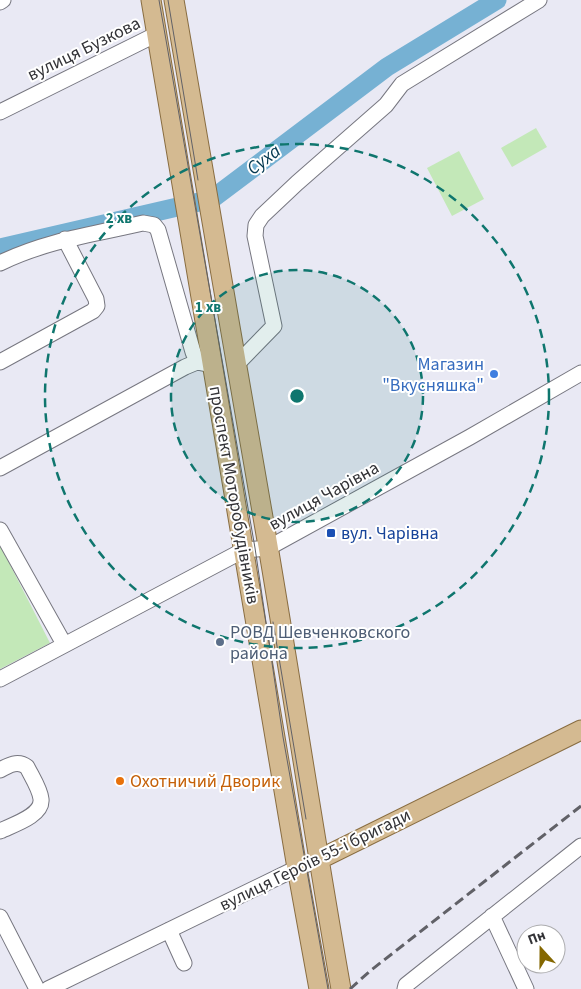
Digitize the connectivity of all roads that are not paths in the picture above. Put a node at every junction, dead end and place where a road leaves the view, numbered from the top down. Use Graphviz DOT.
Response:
graph roads {
  1 [pos="151,0"];
  2 [pos="174,0"];
  3 [pos="539,0"];
  4 [pos="157,34"];
  5 [pos="0,112"];
  6 [pos="65,239"];
  7 [pos="0,263"];
  8 [pos="0,362"];
  9 [pos="205,364"];
  10 [pos="236,364"];
  11 [pos="581,373"];
  12 [pos="0,468"];
  13 [pos="0,530"];
  14 [pos="268,548"];
  15 [pos="244,550"];
  16 [pos="64,644"];
  17 [pos="0,679"];
  18 [pos="581,730"];
  19 [pos="0,770"];
  20 [pos="0,831"];
  21 [pos="581,846"];
  22 [pos="318,860"];
  23 [pos="297,868"];
  24 [pos="492,916"];
  25 [pos="0,917"];
  26 [pos="169,930"];
  27 [pos="184,963"];
  28 [pos="37,989"];
  29 [pos="48,989"];
  30 [pos="319,989"];
  31 [pos="341,989"];
  32 [pos="405,989"];
  33 [pos="526,989"];
  1 -- 4 [label="main road, проспект Моторобудівників"];
  2 -- 10 [label="main road, проспект Моторобудівників"];
  3 -- 10 [label="street"];
  4 -- 5 [label="street, вулиця Бузкова"];
  4 -- 9 [label="main road, проспект Моторобудівників"];
  6 -- 7 [label="street"];
  6 -- 8 [label="street"];
  6 -- 9 [label="street"];
  9 -- 12 [label="street"];
  9 -- 15 [label="main road, проспект Моторобудівників"];
  10 -- 14 [label="main road, проспект Моторобудівників"];
  11 -- 14 [label="street, вулиця Чарівна"];
  13 -- 16 [label="street"];
  14 -- 15 [label="street, вулиця Чарівна"];
  14 -- 22 [label="main road, проспект Моторобудівників"];
  15 -- 16 [label="street, вулиця Чарівна"];
  15 -- 23 [label="main road, проспект Моторобудівників"];
  16 -- 17 [label="street, вулиця Чарівна"];
  18 -- 22 [label="main road, вулиця Героїв 55-ї бригади"];
  19 -- 20 [label="street"];
  21 -- 24 [label="street"];
  22 -- 23 [label="street, вулиця Героїв 55-ї бригади"];
  22 -- 31 [label="main road, проспект Моторобудівників"];
  23 -- 26 [label="street, вулиця Героїв 55-ї бригади"];
  23 -- 30 [label="main road, проспект Моторобудівників"];
  24 -- 32 [label="street"];
  24 -- 33 [label="street"];
  25 -- 28 [label="street"];
  26 -- 27 [label="street"];
  26 -- 29 [label="street, вулиця Героїв 55-ї бригади"];
}
